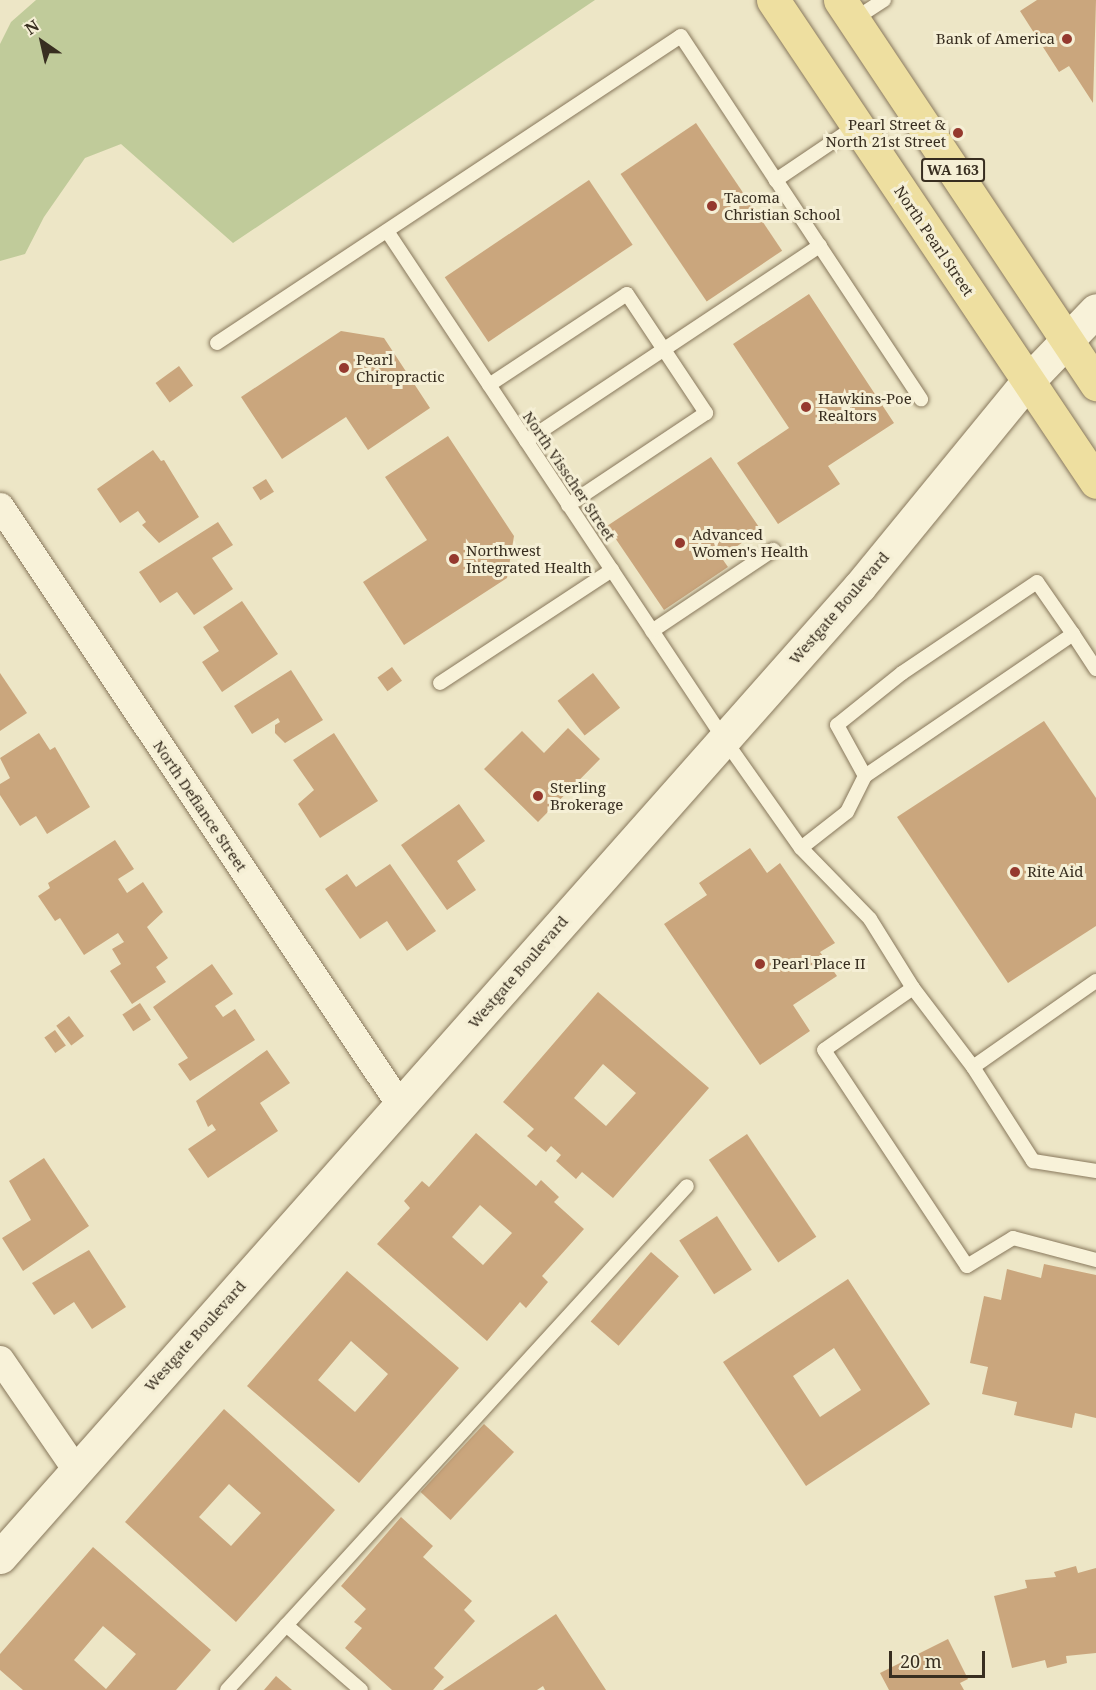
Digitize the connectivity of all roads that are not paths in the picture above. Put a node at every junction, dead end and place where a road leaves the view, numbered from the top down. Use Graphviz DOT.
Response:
graph roads {
  1 [pos="772,0"];
  2 [pos="884,0"];
  3 [pos="847,10"];
  4 [pos="856,126"];
  5 [pos="776,180"];
  6 [pos="387,231"];
  7 [pos="820,246"];
  8 [pos="1096,310"];
  9 [pos="1066,340"];
  10 [pos="217,343"];
  11 [pos="664,350"];
  12 [pos="1028,381"];
  13 [pos="1096,384"];
  14 [pos="489,385"];
  15 [pos="921,399"];
  16 [pos="526,441"];
  17 [pos="1096,482"];
  18 [pos="568,505"];
  19 [pos="0,506"];
  20 [pos="773,550"];
  21 [pos="612,570"];
  22 [pos="652,631"];
  23 [pos="1073,634"];
  24 [pos="1096,669"];
  25 [pos="440,683"];
  26 [pos="724,739"];
  27 [pos="865,776"];
  28 [pos="801,848"];
  29 [pos="1096,981"];
  30 [pos="913,988"];
  31 [pos="973,1067"];
  32 [pos="400,1105"];
  33 [pos="1096,1170"];
  34 [pos="687,1186"];
  35 [pos="1096,1260"];
  36 [pos="0,1359"];
  37 [pos="76,1470"];
  38 [pos="0,1557"];
  39 [pos="286,1625"];
  40 [pos="227,1690"];
  41 [pos="361,1690"];
  1 -- 4 [label="main road, North Pearl Street / WA 163"];
  2 -- 3 [label="lane"];
  3 -- 9 [label="main road, WA 163"];
  4 -- 5 [label="lane"];
  4 -- 12 [label="main road, North Pearl Street / WA 163"];
  5 -- 6 [label="lane"];
  5 -- 7 [label="lane"];
  6 -- 10 [label="lane"];
  6 -- 14 [label="lane, North Visscher Street"];
  7 -- 11 [label="lane"];
  7 -- 15 [label="lane"];
  8 -- 9 [label="street, Westgate Boulevard"];
  9 -- 12 [label="street, Westgate Boulevard"];
  9 -- 13 [label="main road, WA 163"];
  11 -- 14 [label="lane"];
  11 -- 16 [label="lane"];
  11 -- 18 [label="lane"];
  12 -- 17 [label="main road, North Pearl Street / WA 163"];
  12 -- 26 [label="street, Westgate Boulevard"];
  14 -- 16 [label="lane, North Visscher Street"];
  16 -- 18 [label="lane, North Visscher Street"];
  18 -- 21 [label="lane, North Visscher Street"];
  19 -- 32 [label="street, North Defiance Street"];
  20 -- 22 [label="lane"];
  21 -- 22 [label="lane, North Visscher Street"];
  21 -- 25 [label="lane"];
  22 -- 26 [label="lane, North Visscher Street"];
  23 -- 24 [label="lane"];
  23 -- 27 [label="lane"];
  23 -- 27 [label="lane"];
  26 -- 28 [label="lane, North Visscher Street"];
  26 -- 32 [label="street, Westgate Boulevard"];
  27 -- 28 [label="lane"];
  28 -- 30 [label="lane, North Visscher Street"];
  29 -- 31 [label="lane"];
  30 -- 31 [label="lane, North Visscher Street"];
  30 -- 35 [label="lane"];
  31 -- 33 [label="lane, North Visscher Street"];
  32 -- 37 [label="street, Westgate Boulevard"];
  34 -- 39 [label="lane"];
  36 -- 37 [label="street"];
  37 -- 38 [label="street, Westgate Boulevard"];
  39 -- 40 [label="lane"];
  39 -- 41 [label="lane"];
}
